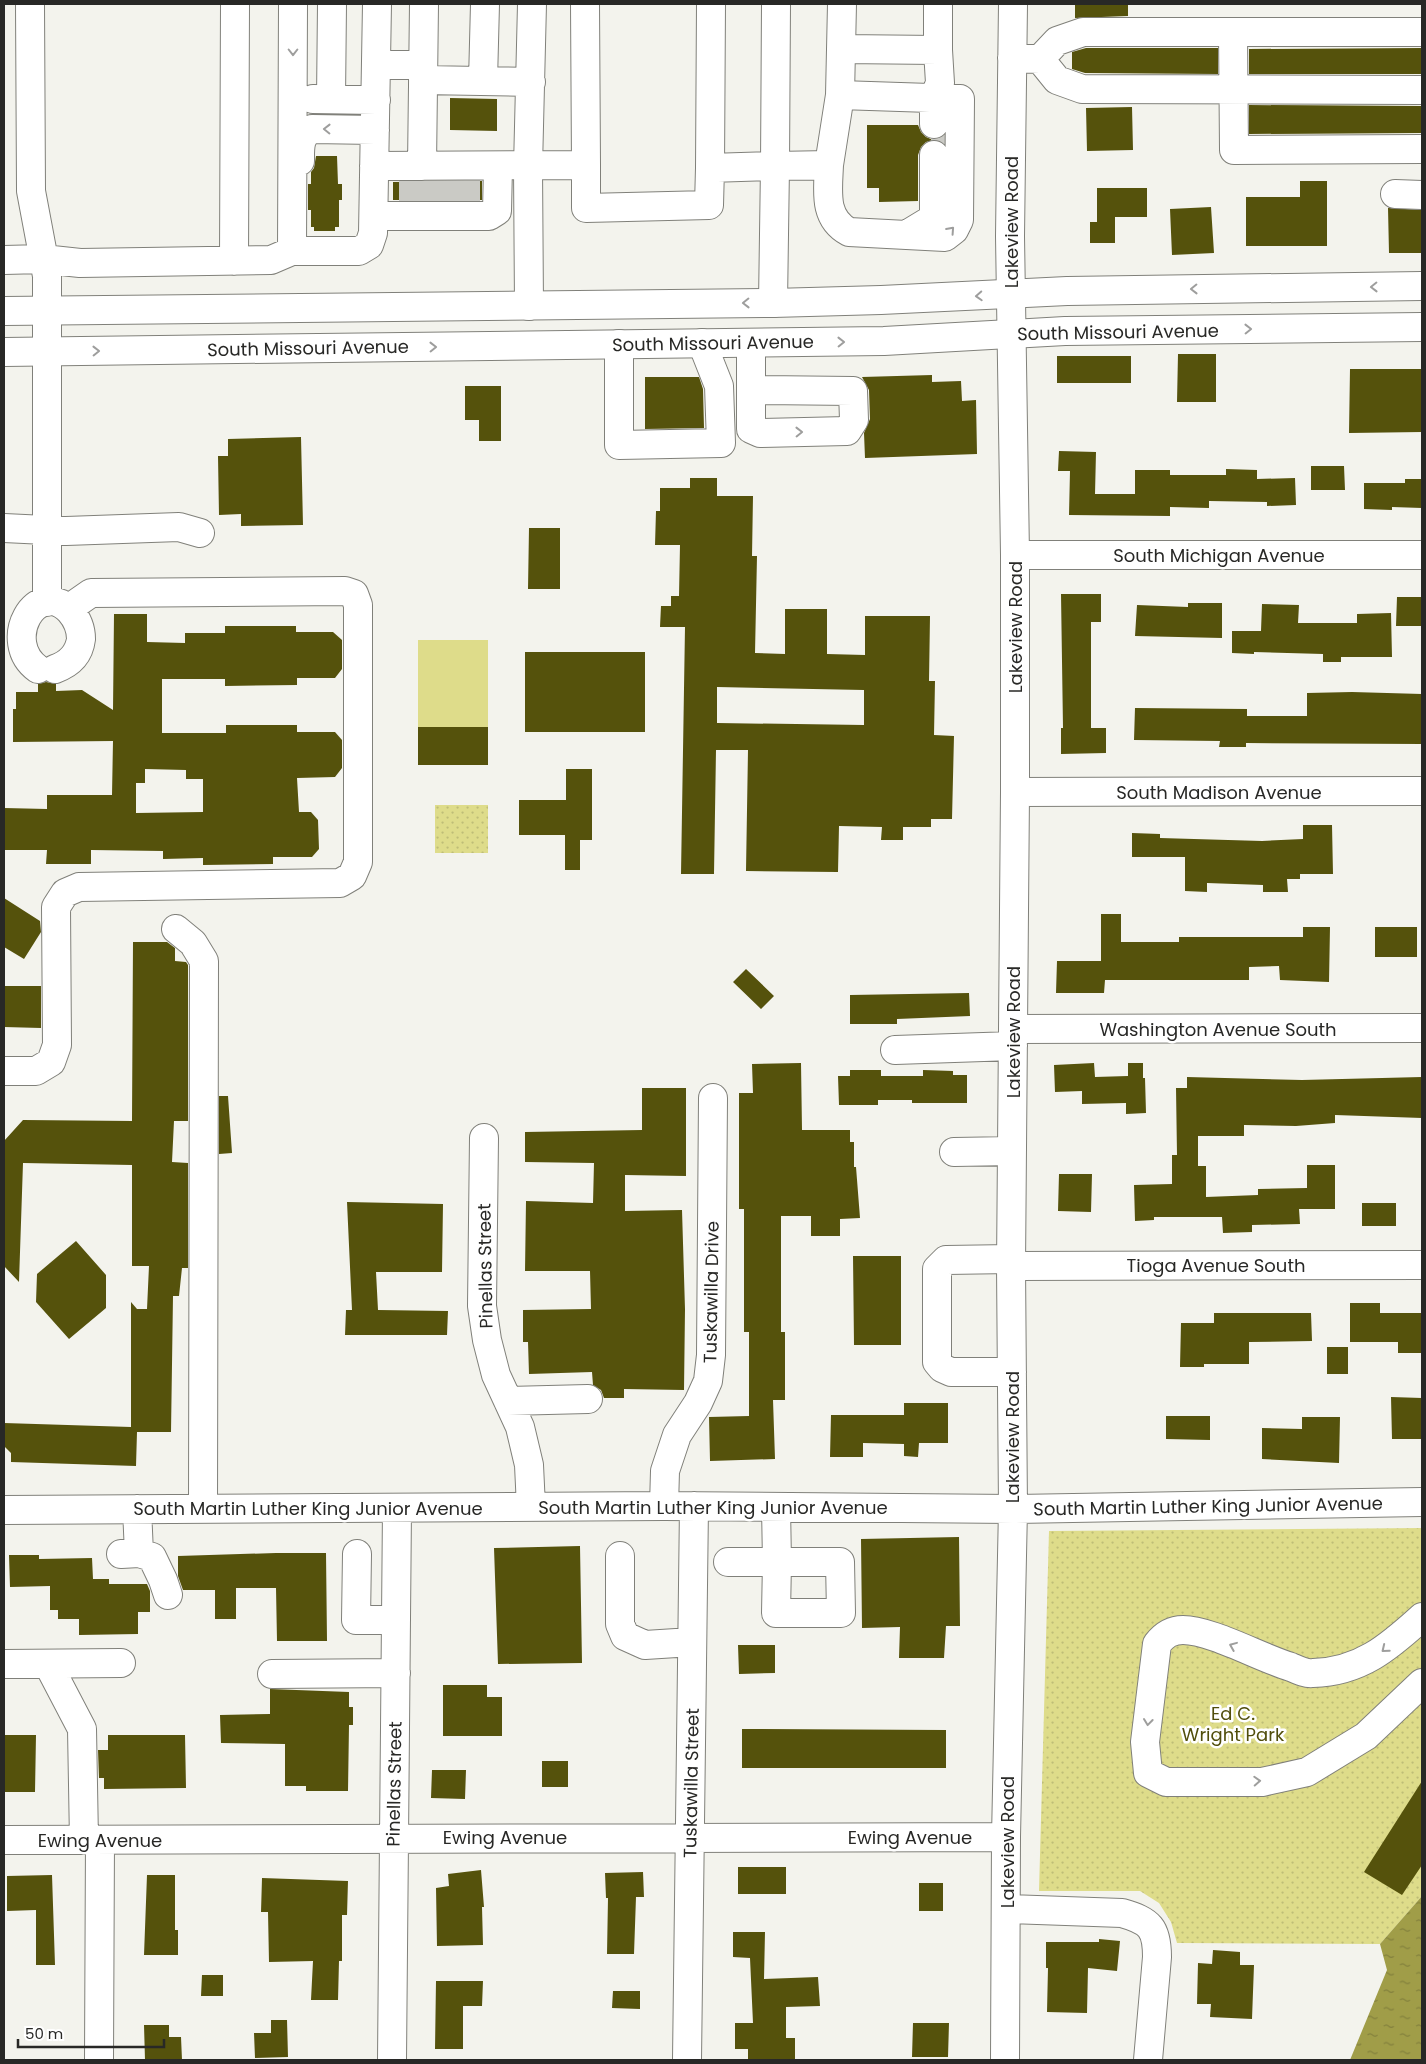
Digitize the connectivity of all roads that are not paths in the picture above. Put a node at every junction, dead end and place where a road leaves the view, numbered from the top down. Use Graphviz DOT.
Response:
graph roads {
  1 [pos="30,4"];
  2 [pos="235,4"];
  3 [pos="293,4"];
  4 [pos="332,4"];
  5 [pos="378,4"];
  6 [pos="424,4"];
  7 [pos="485,4"];
  8 [pos="532,4"];
  9 [pos="585,4"];
  10 [pos="711,4"];
  11 [pos="776,4"];
  12 [pos="842,4"];
  13 [pos="938,4"];
  14 [pos="1012,4"];
  15 [pos="1233,32"];
  16 [pos="1422,32"];
  17 [pos="842,49"];
  18 [pos="938,50"];
  19 [pos="1012,58"];
  20 [pos="1040,59"];
  21 [pos="377,65"];
  22 [pos="423,73"];
  23 [pos="484,81"];
  24 [pos="531,82"];
  25 [pos="1234,90"];
  26 [pos="1422,90"];
  27 [pos="840,95"];
  28 [pos="292,99"];
  29 [pos="331,100"];
  30 [pos="376,100"];
  31 [pos="939,127"];
  32 [pos="376,130"];
  33 [pos="1422,150"];
  34 [pos="586,165"];
  35 [pos="829,165"];
  36 [pos="374,166"];
  37 [pos="776,166"];
  38 [pos="498,167"];
  39 [pos="528,167"];
  40 [pos="710,168"];
  41 [pos="438,189"];
  42 [pos="1395,194"];
  43 [pos="1422,195"];
  44 [pos="374,216"];
  45 [pos="906,235"];
  46 [pos="295,251"];
  47 [pos="43,259"];
  48 [pos="4,260"];
  49 [pos="234,260"];
  50 [pos="1422,286"];
  51 [pos="1012,294"];
  52 [pos="773,303"];
  53 [pos="529,306"];
  54 [pos="48,311"];
  55 [pos="4,312"];
  56 [pos="1422,327"];
  57 [pos="1012,334"];
  58 [pos="702,343"];
  59 [pos="751,343"];
  60 [pos="619,344"];
  61 [pos="4,352"];
  62 [pos="47,352"];
  63 [pos="751,390"];
  64 [pos="4,528"];
  65 [pos="47,529"];
  66 [pos="200,533"];
  67 [pos="1015,555"];
  68 [pos="1422,555"];
  69 [pos="58,605"];
  70 [pos="13,610"];
  71 [pos="1422,791"];
  72 [pos="1015,792"];
  73 [pos="176,929"];
  74 [pos="1422,1028"];
  75 [pos="1013,1038"];
  76 [pos="896,1050"];
  77 [pos="4,1071"];
  78 [pos="713,1098"];
  79 [pos="484,1138"];
  80 [pos="1012,1151"];
  81 [pos="954,1152"];
  82 [pos="1011,1263"];
  83 [pos="1422,1265"];
  84 [pos="1012,1372"];
  85 [pos="588,1399"];
  86 [pos="508,1401"];
  87 [pos="1422,1502"];
  88 [pos="664,1506"];
  89 [pos="694,1506"];
  90 [pos="776,1506"];
  91 [pos="531,1507"];
  92 [pos="398,1508"];
  93 [pos="137,1509"];
  94 [pos="203,1509"];
  95 [pos="1012,1509"];
  96 [pos="4,1510"];
  97 [pos="357,1554"];
  98 [pos="620,1556"];
  99 [pos="728,1562"];
  100 [pos="168,1595"];
  101 [pos="1422,1617"];
  102 [pos="396,1620"];
  103 [pos="692,1642"];
  104 [pos="121,1663"];
  105 [pos="4,1664"];
  106 [pos="48,1664"];
  107 [pos="396,1673"];
  108 [pos="272,1674"];
  109 [pos="1422,1683"];
  110 [pos="393,1837"];
  111 [pos="1006,1837"];
  112 [pos="690,1838"];
  113 [pos="4,1840"];
  114 [pos="92,1840"];
  115 [pos="1007,1909"];
  116 [pos="99,2060"];
  117 [pos="392,2060"];
  118 [pos="687,2060"];
  119 [pos="1005,2060"];
  120 [pos="1148,2060"];
  1 -- 47 [label="street"];
  2 -- 49 [label="street"];
  3 -- 28 [label="street, one-way"];
  4 -- 29 [label="street"];
  5 -- 21 [label="street"];
  6 -- 22 [label="street"];
  7 -- 23 [label="street"];
  8 -- 24 [label="street"];
  9 -- 34 [label="street"];
  10 -- 40 [label="street"];
  11 -- 37 [label="street"];
  12 -- 17 [label="street"];
  13 -- 18 [label="street"];
  14 -- 19 [label="street, Lakeview Road"];
  15 -- 16 [label="street"];
  15 -- 20 [label="street"];
  15 -- 25 [label="street"];
  17 -- 18 [label="street"];
  17 -- 27 [label="street"];
  18 -- 31 [label="street"];
  19 -- 20 [label="street"];
  19 -- 51 [label="street, Lakeview Road"];
  20 -- 25 [label="street"];
  21 -- 22 [label="street"];
  21 -- 30 [label="street"];
  22 -- 23 [label="street"];
  22 -- 41 [label="street"];
  23 -- 24 [label="street"];
  24 -- 39 [label="street"];
  25 -- 26 [label="street"];
  25 -- 33 [label="street"];
  27 -- 31 [label="street"];
  27 -- 35 [label="street"];
  28 -- 29 [label="street"];
  28 -- 46 [label="street"];
  29 -- 30 [label="street"];
  30 -- 32 [label="street"];
  31 -- 45 [label="street"];
  45 -- 31 [label="street, one-way"];
  32 -- 36 [label="street"];
  32 -- 46 [label="street, one-way"];
  34 -- 39 [label="street"];
  34 -- 40 [label="street"];
  35 -- 37 [label="street"];
  35 -- 45 [label="street"];
  36 -- 41 [label="street"];
  36 -- 44 [label="street"];
  37 -- 40 [label="street"];
  37 -- 52 [label="street"];
  38 -- 39 [label="street"];
  38 -- 41 [label="street"];
  38 -- 41 [label="street"];
  39 -- 53 [label="street"];
  41 -- 44 [label="street"];
  42 -- 43 [label="street"];
  44 -- 46 [label="street"];
  46 -- 49 [label="street"];
  47 -- 48 [label="street"];
  47 -- 49 [label="street"];
  47 -- 54 [label="street"];
  50 -- 51 [label="street, one-way"];
  51 -- 52 [label="street, one-way"];
  51 -- 57 [label="street, Lakeview Road"];
  52 -- 53 [label="street, one-way"];
  53 -- 54 [label="street"];
  54 -- 55 [label="street"];
  54 -- 62 [label="street"];
  57 -- 56 [label="street, South Missouri Avenue, one-way"];
  59 -- 57 [label="street, South Missouri Avenue, one-way"];
  57 -- 67 [label="street, Lakeview Road"];
  58 -- 59 [label="street, South Missouri Avenue"];
  58 -- 60 [label="street, South Missouri Avenue"];
  58 -- 60 [label="street"];
  59 -- 63 [label="street"];
  62 -- 60 [label="street, South Missouri Avenue, one-way"];
  61 -- 62 [label="street, South Missouri Avenue"];
  62 -- 65 [label="street"];
  63 -- 63 [label="street, one-way"];
  64 -- 65 [label="street"];
  65 -- 66 [label="street"];
  65 -- 69 [label="street"];
  67 -- 68 [label="street, South Michigan Avenue"];
  67 -- 72 [label="street, Lakeview Road"];
  69 -- 70 [label="street"];
  69 -- 70 [label="street"];
  69 -- 77 [label="street"];
  71 -- 72 [label="street, South Madison Avenue"];
  72 -- 75 [label="street, Lakeview Road"];
  73 -- 94 [label="street"];
  74 -- 75 [label="street, Washington Avenue South"];
  75 -- 76 [label="street, Washington Avenue South"];
  75 -- 80 [label="street, Lakeview Road"];
  78 -- 88 [label="street, Tuskawilla Drive"];
  79 -- 86 [label="street, Pinellas Street"];
  80 -- 81 [label="street"];
  80 -- 82 [label="street, Lakeview Road"];
  82 -- 83 [label="street, Tioga Avenue South"];
  82 -- 84 [label="street, Lakeview Road"];
  82 -- 84 [label="street, Tioga Avenue South"];
  84 -- 95 [label="street, Lakeview Road"];
  85 -- 86 [label="street"];
  86 -- 91 [label="street, Pinellas Street"];
  87 -- 95 [label="street, South Martin Luther King Junior Avenue"];
  88 -- 89 [label="street, South Martin Luther King Junior Avenue"];
  88 -- 91 [label="street, South Martin Luther King Junior Avenue"];
  89 -- 90 [label="street, South Martin Luther King Junior Avenue"];
  89 -- 103 [label="street, Tuskawilla Street"];
  90 -- 95 [label="street, South Martin Luther King Junior Avenue"];
  90 -- 99 [label="street"];
  91 -- 92 [label="street, South Martin Luther King Junior Avenue"];
  92 -- 94 [label="street, South Martin Luther King Junior Avenue"];
  92 -- 102 [label="street, Pinellas Street"];
  93 -- 94 [label="street, South Martin Luther King Junior Avenue"];
  93 -- 96 [label="street, South Martin Luther King Junior Avenue"];
  93 -- 100 [label="street"];
  95 -- 111 [label="street, Lakeview Road"];
  97 -- 102 [label="street"];
  98 -- 103 [label="street"];
  101 -- 109 [label="street, one-way"];
  102 -- 107 [label="street, Pinellas Street"];
  103 -- 112 [label="street, Tuskawilla Street"];
  104 -- 106 [label="street"];
  105 -- 106 [label="street"];
  106 -- 114 [label="street"];
  107 -- 108 [label="street"];
  107 -- 110 [label="street, Pinellas Street"];
  110 -- 112 [label="street, Ewing Avenue"];
  110 -- 114 [label="street, Ewing Avenue"];
  110 -- 117 [label="street, Pinellas Street"];
  111 -- 112 [label="street, Ewing Avenue"];
  111 -- 115 [label="street, Lakeview Road"];
  112 -- 118 [label="street, Tuskawilla Street"];
  113 -- 114 [label="street, Ewing Avenue"];
  114 -- 116 [label="street"];
  115 -- 119 [label="street, Lakeview Road"];
  115 -- 120 [label="street"];
}
